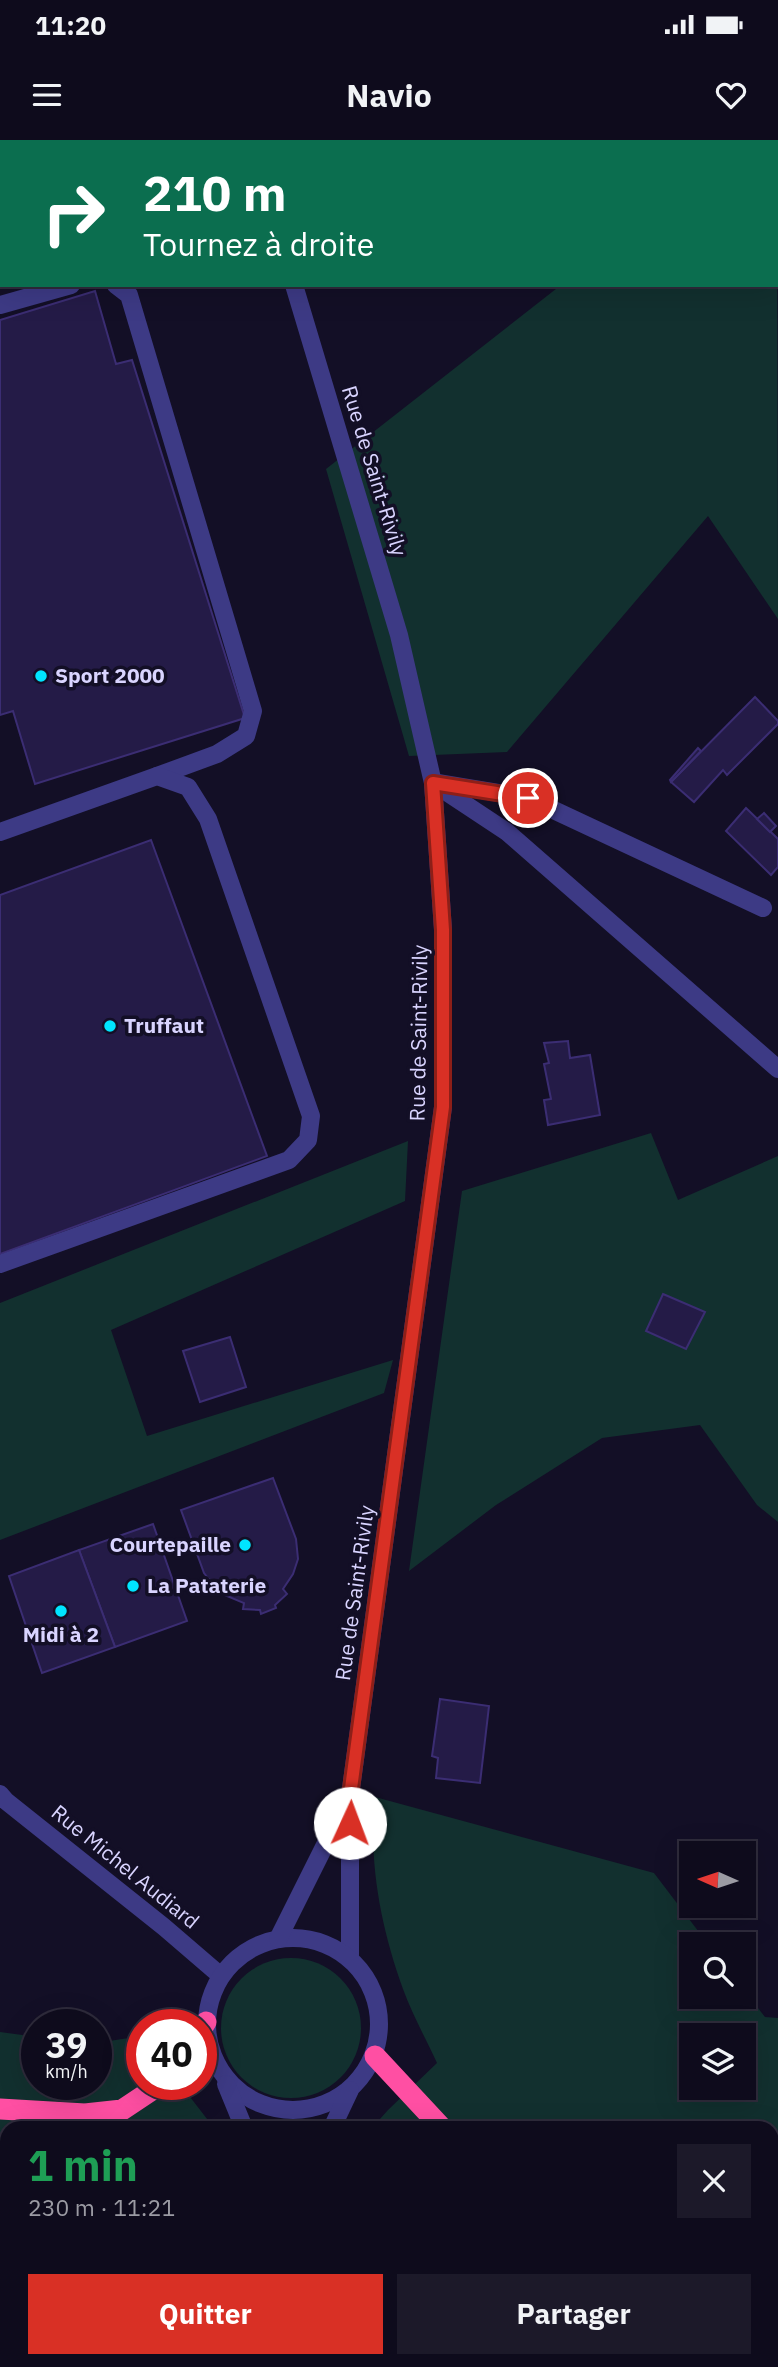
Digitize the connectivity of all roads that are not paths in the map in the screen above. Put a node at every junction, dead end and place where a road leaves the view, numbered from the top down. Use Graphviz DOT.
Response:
graph roads {
  1 [pos="64,287"];
  2 [pos="119,287"];
  3 [pos="295,287"];
  4 [pos="0,305"];
  5 [pos="158,776"];
  6 [pos="433,783"];
  7 [pos="0,832"];
  8 [pos="763,908"];
  9 [pos="778,1069"];
  10 [pos="0,1264"];
  11 [pos="0,1794"];
  12 [pos="350,1796"];
  13 [pos="278,1939"];
  14 [pos="350,1959"];
  15 [pos="220,1976"];
  16 [pos="208,2009"];
  17 [pos="375,2056"];
  18 [pos="217,2064"];
  19 [pos="222,2074"];
  20 [pos="350,2090"];
  21 [pos="137,2100"];
  22 [pos="0,2109"];
  23 [pos="241,2121"];
  24 [pos="335,2121"];
  25 [pos="435,2121"];
  1 -- 4 [label="street"];
  2 -- 5 [label="street"];
  3 -- 6 [label="street, Rue de Saint-Rivily"];
  5 -- 7 [label="street"];
  5 -- 10 [label="street"];
  6 -- 8 [label="street"];
  6 -- 9 [label="street"];
  6 -- 12 [label="street, Rue de Saint-Rivily"];
  11 -- 15 [label="street, Rue Michel Audiard"];
  12 -- 13 [label="street, Rue de Saint-Rivily"];
  12 -- 14 [label="street, Rue de Saint-Rivily"];
  13 -- 14 [label="street"];
  13 -- 15 [label="street"];
  14 -- 17 [label="street"];
  15 -- 16 [label="street"];
  17 -- 20 [label="street"];
  17 -- 25 [label="highway"];
  18 -- 19 [label="street"];
  19 -- 20 [label="street"];
  19 -- 23 [label="street"];
  20 -- 24 [label="street"];
  21 -- 22 [label="highway"];
}
